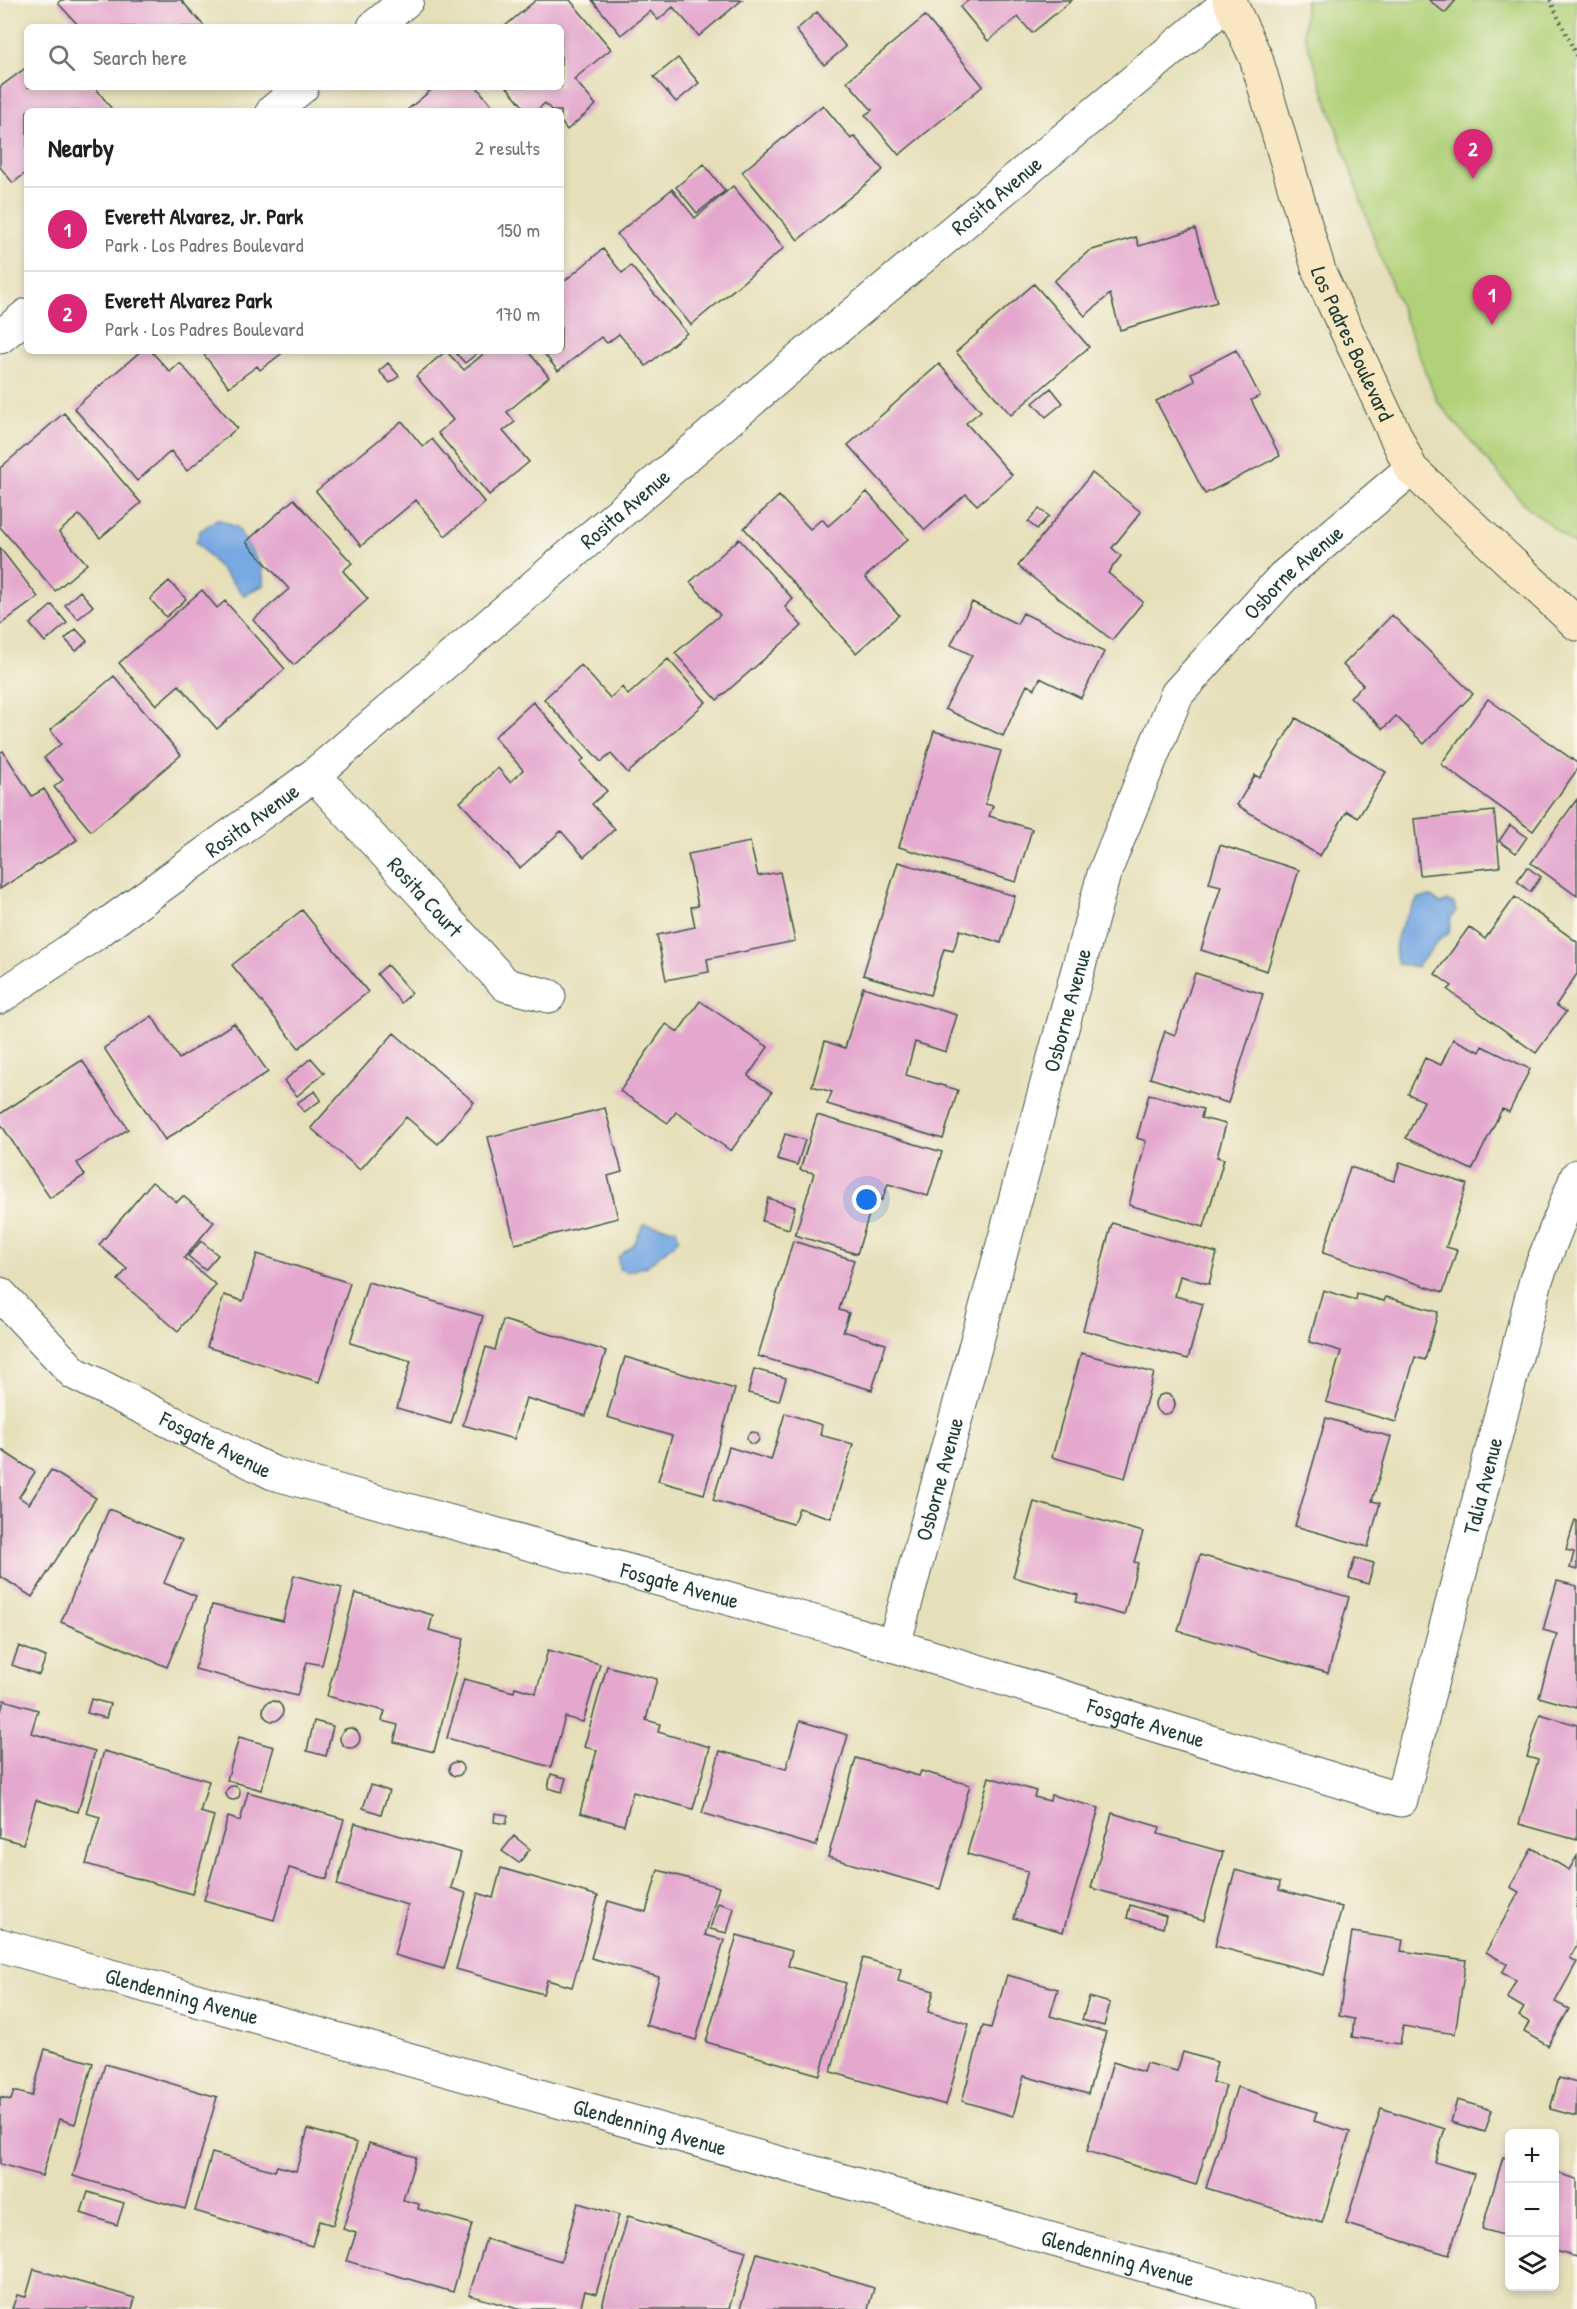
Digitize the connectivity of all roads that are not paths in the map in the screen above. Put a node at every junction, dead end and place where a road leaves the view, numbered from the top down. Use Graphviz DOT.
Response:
graph roads {
  1 [pos="406,0"];
  2 [pos="1230,0"];
  3 [pos="378,24"];
  4 [pos="298,90"];
  5 [pos="277,108"];
  6 [pos="24,317"];
  7 [pos="0,337"];
  8 [pos="1411,470"];
  9 [pos="1577,624"];
  10 [pos="314,775"];
  11 [pos="549,996"];
  12 [pos="0,997"];
  13 [pos="1577,1176"];
  14 [pos="0,1294"];
  15 [pos="894,1645"];
  16 [pos="1401,1800"];
  17 [pos="0,1945"];
  18 [pos="1301,2309"];
  1 -- 3 [label="street"];
  2 -- 8 [label="street, Los Padres Boulevard"];
  2 -- 10 [label="street, Rosita Avenue"];
  4 -- 5 [label="street"];
  6 -- 7 [label="street"];
  8 -- 9 [label="street, Los Padres Boulevard"];
  8 -- 15 [label="street, Osborne Avenue"];
  10 -- 11 [label="street, Rosita Court"];
  10 -- 12 [label="street, Rosita Avenue"];
  13 -- 16 [label="street, Talia Avenue"];
  14 -- 15 [label="street, Fosgate Avenue"];
  15 -- 16 [label="street, Fosgate Avenue"];
  17 -- 18 [label="street, Glendenning Avenue"];
}
